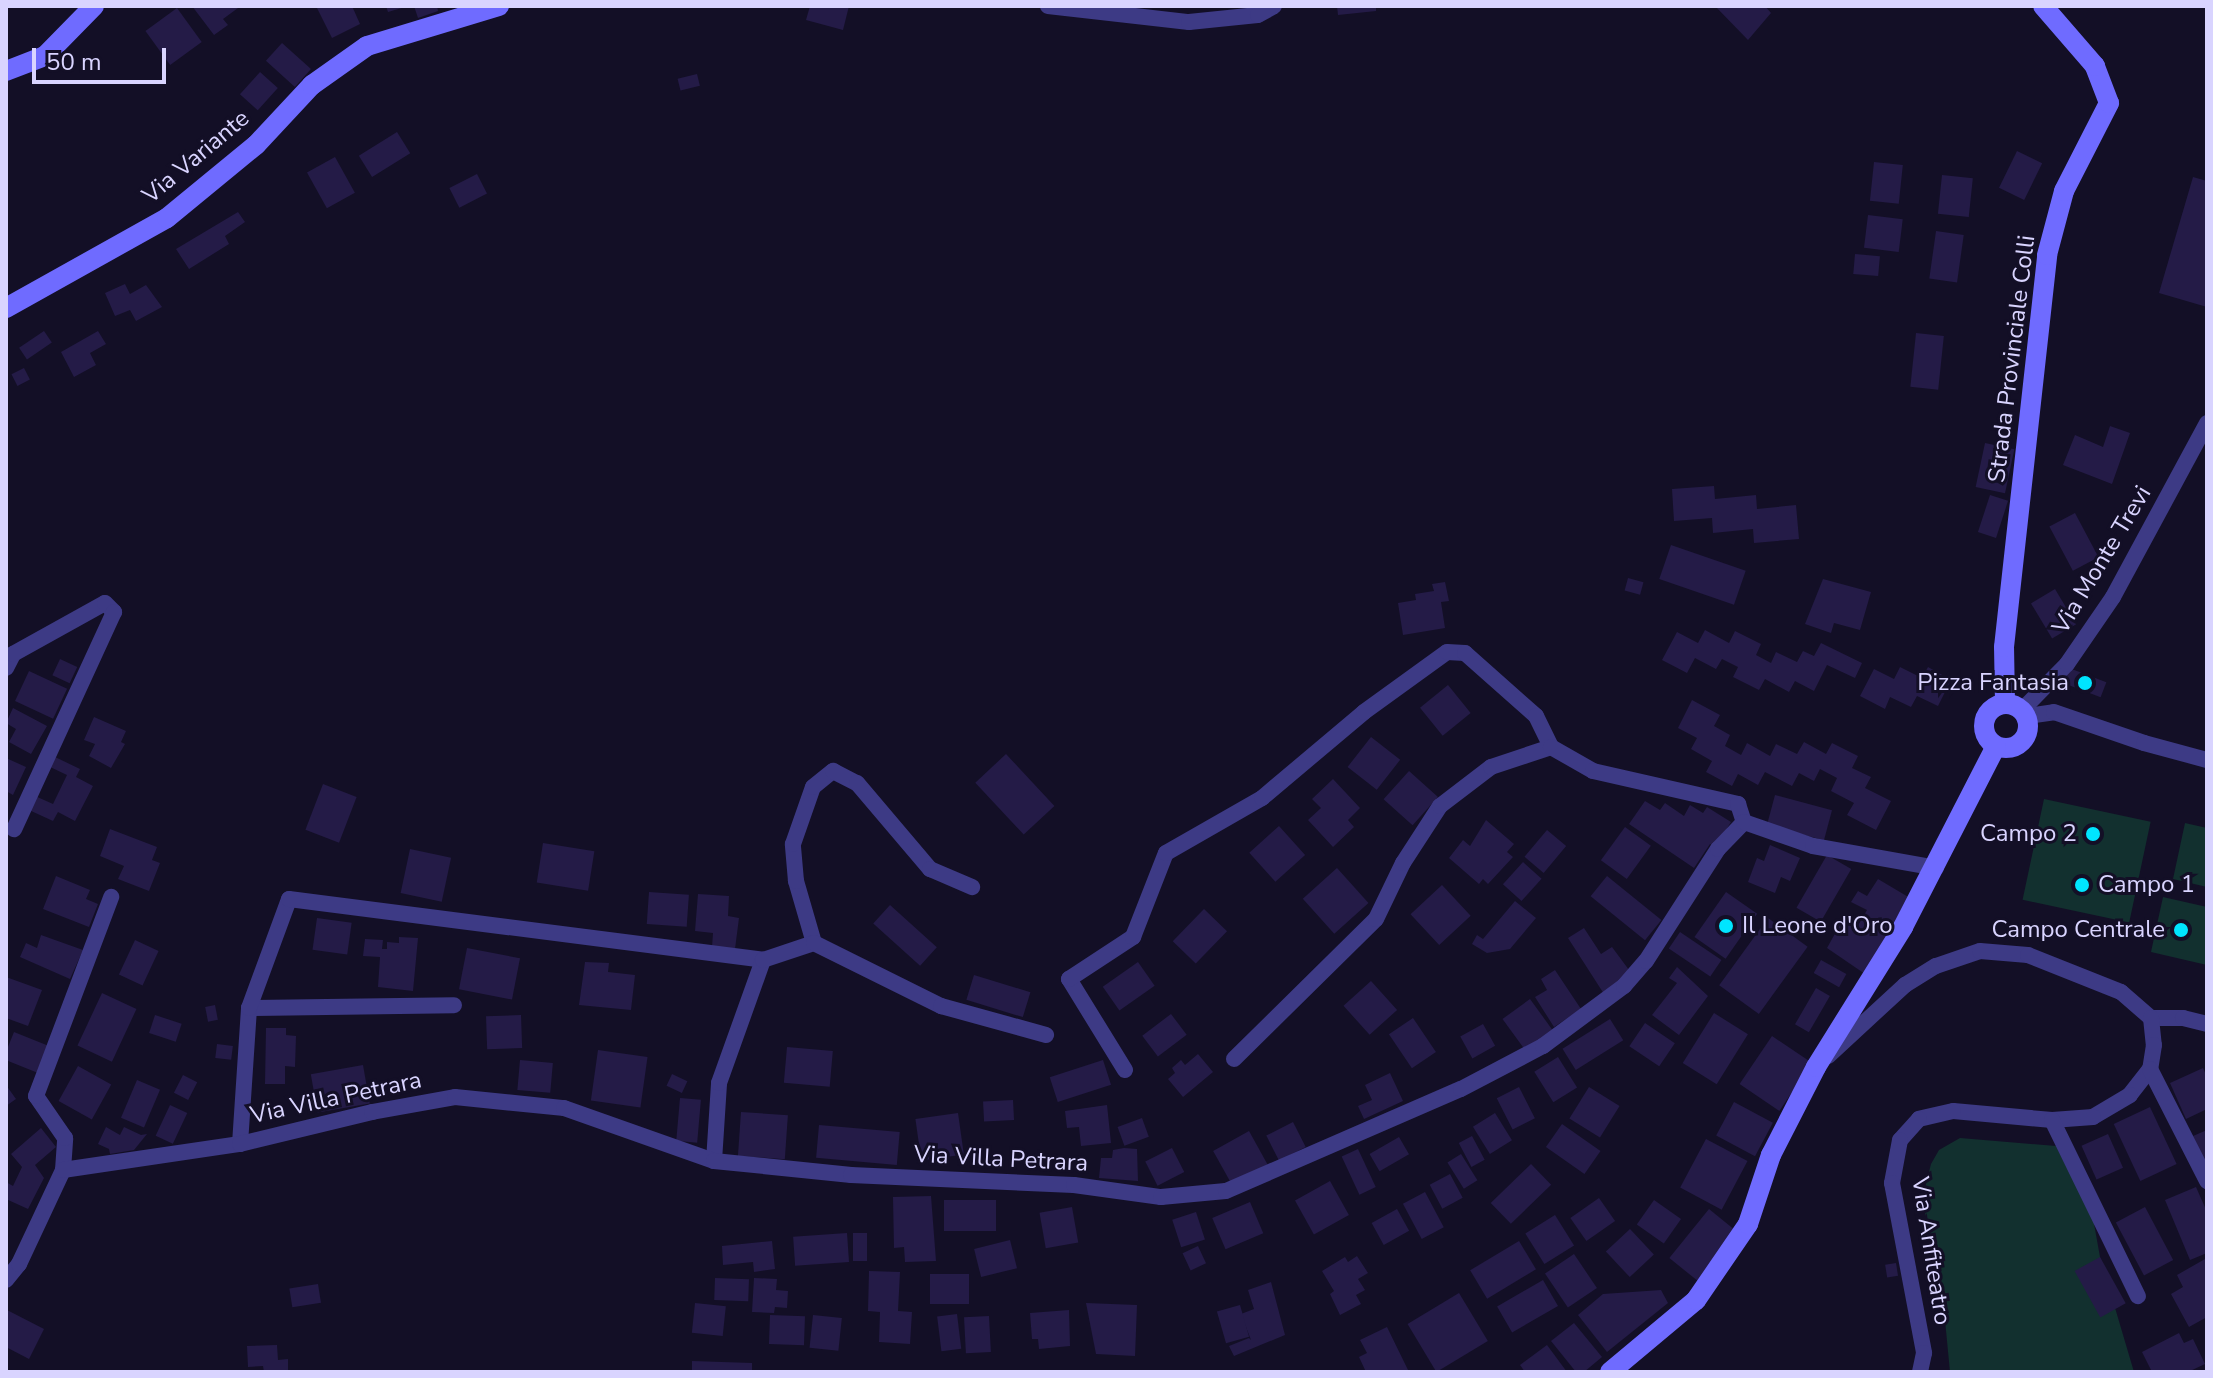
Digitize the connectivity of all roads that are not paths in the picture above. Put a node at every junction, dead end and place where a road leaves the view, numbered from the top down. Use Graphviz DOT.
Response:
graph roads {
  1 [pos="94,6"];
  2 [pos="499,6"];
  3 [pos="1048,6"];
  4 [pos="1274,6"];
  5 [pos="2043,6"];
  6 [pos="6,71"];
  7 [pos="6,308"];
  8 [pos="2207,423"];
  9 [pos="6,668"];
  10 [pos="2018,709"];
  11 [pos="1996,746"];
  12 [pos="1551,747"];
  13 [pos="2207,760"];
  14 [pos="1744,822"];
  15 [pos="14,829"];
  16 [pos="1936,868"];
  17 [pos="972,887"];
  18 [pos="111,897"];
  19 [pos="814,943"];
  20 [pos="763,960"];
  21 [pos="454,1005"];
  22 [pos="249,1008"];
  23 [pos="2151,1018"];
  24 [pos="2207,1024"];
  25 [pos="1046,1035"];
  26 [pos="1234,1059"];
  27 [pos="1816,1067"];
  28 [pos="2150,1069"];
  29 [pos="1125,1070"];
  30 [pos="2052,1120"];
  31 [pos="240,1144"];
  32 [pos="714,1161"];
  33 [pos="63,1170"];
  34 [pos="2207,1181"];
  35 [pos="6,1280"];
  36 [pos="2138,1296"];
  37 [pos="1610,1372"];
  38 [pos="1920,1372"];
  1 -- 6 [label="street"];
  2 -- 7 [label="street, Via Variante"];
  3 -- 4 [label="street"];
  5 -- 10 [label="street, Strada Provinciale Colli"];
  8 -- 10 [label="street, Via Monte Trevi"];
  9 -- 15 [label="street"];
  10 -- 11 [label="street"];
  10 -- 11 [label="street"];
  10 -- 13 [label="street"];
  11 -- 16 [label="street"];
  12 -- 14 [label="street"];
  12 -- 26 [label="street"];
  12 -- 29 [label="street"];
  14 -- 16 [label="street"];
  14 -- 32 [label="street, Via Villa Petrara"];
  16 -- 27 [label="street"];
  17 -- 19 [label="street"];
  18 -- 33 [label="street"];
  19 -- 20 [label="street"];
  19 -- 25 [label="street"];
  20 -- 22 [label="street"];
  20 -- 32 [label="street"];
  21 -- 22 [label="street"];
  22 -- 31 [label="street"];
  23 -- 24 [label="street"];
  23 -- 27 [label="street"];
  23 -- 28 [label="street"];
  27 -- 37 [label="street"];
  28 -- 30 [label="street, Via Anfiteatro"];
  28 -- 34 [label="street"];
  30 -- 36 [label="street"];
  30 -- 38 [label="street, Via Anfiteatro"];
  31 -- 32 [label="street, Via Villa Petrara"];
  31 -- 33 [label="street, Via Villa Petrara"];
  33 -- 35 [label="street"];
}
